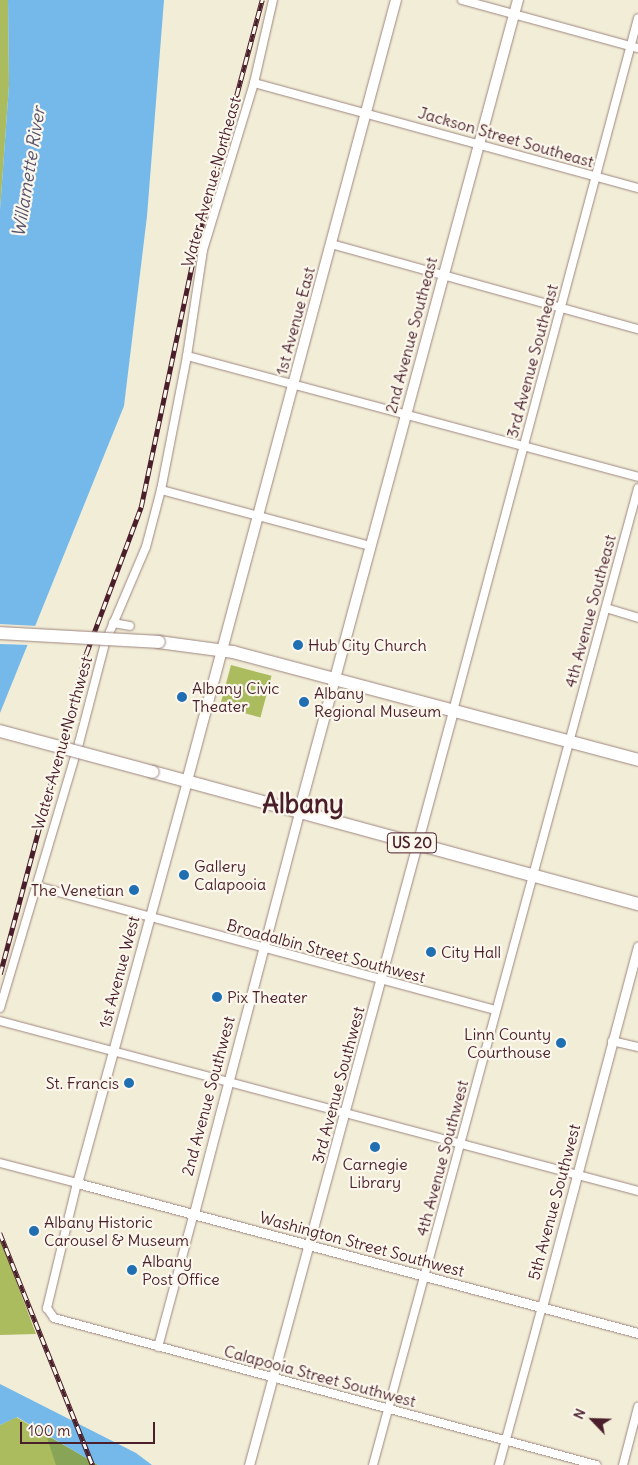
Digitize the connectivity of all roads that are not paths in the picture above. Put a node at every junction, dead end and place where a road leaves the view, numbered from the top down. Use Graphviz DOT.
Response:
graph roads {
  1 [pos="273,0"];
  2 [pos="396,0"];
  3 [pos="462,0"];
  4 [pos="518,0"];
  5 [pos="514,14"];
  6 [pos="638,18"];
  7 [pos="634,47"];
  8 [pos="254,83"];
  9 [pos="367,113"];
  10 [pos="480,145"];
  11 [pos="597,177"];
  12 [pos="638,188"];
  13 [pos="331,244"];
  14 [pos="443,274"];
  15 [pos="561,308"];
  16 [pos="638,329"];
  17 [pos="187,356"];
  18 [pos="294,385"];
  19 [pos="405,415"];
  20 [pos="524,446"];
  21 [pos="638,477"];
  22 [pos="638,488"];
  23 [pos="161,490"];
  24 [pos="258,516"];
  25 [pos="370,546"];
  26 [pos="606,608"];
  27 [pos="638,618"];
  28 [pos="113,622"];
  29 [pos="130,626"];
  30 [pos="0,633"];
  31 [pos="222,650"];
  32 [pos="334,679"];
  33 [pos="453,712"];
  34 [pos="0,731"];
  35 [pos="569,742"];
  36 [pos="638,760"];
  37 [pos="186,781"];
  38 [pos="299,812"];
  39 [pos="418,845"];
  40 [pos="533,875"];
  41 [pos="36,886"];
  42 [pos="638,904"];
  43 [pos="149,918"];
  44 [pos="638,947"];
  45 [pos="263,948"];
  46 [pos="382,980"];
  47 [pos="0,1008"];
  48 [pos="496,1010"];
  49 [pos="0,1021"];
  50 [pos="612,1041"];
  51 [pos="638,1047"];
  52 [pos="113,1050"];
  53 [pos="228,1081"];
  54 [pos="346,1112"];
  55 [pos="460,1143"];
  56 [pos="0,1163"];
  57 [pos="577,1174"];
  58 [pos="77,1183"];
  59 [pos="638,1191"];
  60 [pos="194,1213"];
  61 [pos="310,1245"];
  62 [pos="424,1276"];
  63 [pos="48,1303"];
  64 [pos="542,1307"];
  65 [pos="638,1333"];
  66 [pos="158,1348"];
  67 [pos="274,1379"];
  68 [pos="638,1407"];
  69 [pos="388,1409"];
  70 [pos="505,1442"];
  71 [pos="249,1465"];
  72 [pos="373,1465"];
  73 [pos="499,1465"];
  74 [pos="596,1465"];
  75 [pos="623,1465"];
  1 -- 8 [label="street, Water Avenue Northeast"];
  2 -- 9 [label="main road, 1st Avenue East"];
  3 -- 5 [label="street"];
  4 -- 5 [label="main road, 2nd Avenue Southeast"];
  5 -- 7 [label="street"];
  5 -- 10 [label="main road, 2nd Avenue Southeast"];
  6 -- 7 [label="street, 3rd Avenue Southeast"];
  7 -- 11 [label="street, 3rd Avenue Southeast"];
  8 -- 9 [label="street, Jackson Street Southeast"];
  8 -- 17 [label="street, Water Avenue Northeast"];
  9 -- 10 [label="street, Jackson Street Southeast"];
  9 -- 13 [label="main road, 1st Avenue East"];
  10 -- 11 [label="street, Jackson Street Southeast"];
  10 -- 14 [label="main road, 2nd Avenue Southeast"];
  11 -- 12 [label="street, Jackson Street Southeast"];
  11 -- 15 [label="street, 3rd Avenue Southeast"];
  13 -- 14 [label="street"];
  13 -- 18 [label="main road, 1st Avenue East"];
  14 -- 15 [label="street"];
  14 -- 19 [label="main road, 2nd Avenue Southeast"];
  15 -- 16 [label="street"];
  15 -- 20 [label="street, 3rd Avenue Southeast"];
  17 -- 18 [label="street"];
  17 -- 23 [label="street, Water Avenue Northeast"];
  18 -- 19 [label="street"];
  18 -- 24 [label="main road, 1st Avenue East"];
  19 -- 20 [label="street"];
  19 -- 25 [label="main road, 2nd Avenue Southeast"];
  20 -- 21 [label="street"];
  20 -- 33 [label="street, 3rd Avenue Southeast"];
  22 -- 26 [label="street, 4th Avenue Southeast"];
  23 -- 24 [label="street"];
  23 -- 28 [label="street, Water Avenue Northwest"];
  24 -- 25 [label="street"];
  24 -- 31 [label="main road, 1st Avenue East"];
  25 -- 32 [label="main road, 2nd Avenue Southeast"];
  26 -- 27 [label="street"];
  26 -- 35 [label="street, 4th Avenue Southeast"];
  28 -- 29 [label="street"];
  28 -- 41 [label="street, Water Avenue Northwest"];
  30 -- 31 [label="highway, bridge"];
  31 -- 32 [label="highway"];
  31 -- 37 [label="main road, 1st Avenue West"];
  32 -- 33 [label="highway"];
  32 -- 38 [label="main road, 2nd Avenue Southwest"];
  33 -- 35 [label="highway"];
  33 -- 39 [label="street, 3rd Avenue Southwest"];
  34 -- 37 [label="highway, US 20, bridge"];
  35 -- 36 [label="highway"];
  35 -- 40 [label="street, 4th Avenue Southwest"];
  37 -- 38 [label="highway, US 20"];
  37 -- 43 [label="street, 1st Avenue West"];
  38 -- 39 [label="highway, US 20"];
  38 -- 45 [label="street, 2nd Avenue Southwest"];
  39 -- 40 [label="highway, US 20"];
  39 -- 46 [label="street, 3rd Avenue Southwest"];
  40 -- 42 [label="highway, US 20"];
  40 -- 48 [label="street, 4th Avenue Southwest"];
  41 -- 43 [label="street, Broadalbin Street Southwest"];
  41 -- 47 [label="street, Water Avenue Northwest"];
  43 -- 45 [label="street, Broadalbin Street Southwest"];
  43 -- 52 [label="street, 1st Avenue West"];
  44 -- 50 [label="street, 5th Avenue Southwest"];
  45 -- 46 [label="street, Broadalbin Street Southwest"];
  45 -- 53 [label="street, 2nd Avenue Southwest"];
  46 -- 48 [label="street, Broadalbin Street Southwest"];
  46 -- 54 [label="street, 3rd Avenue Southwest"];
  48 -- 55 [label="street, 4th Avenue Southwest"];
  49 -- 52 [label="street"];
  50 -- 51 [label="street"];
  50 -- 57 [label="street, 5th Avenue Southwest"];
  52 -- 53 [label="street"];
  52 -- 58 [label="street, 1st Avenue West"];
  53 -- 54 [label="street"];
  53 -- 60 [label="street, 2nd Avenue Southwest"];
  54 -- 55 [label="street"];
  54 -- 61 [label="street, 3rd Avenue Southwest"];
  55 -- 57 [label="street"];
  55 -- 62 [label="street, 4th Avenue Southwest"];
  56 -- 58 [label="street"];
  57 -- 59 [label="street"];
  57 -- 64 [label="street, 5th Avenue Southwest"];
  58 -- 60 [label="street, Washington Street Southwest"];
  58 -- 63 [label="street, 1st Avenue West"];
  60 -- 61 [label="street, Washington Street Southwest"];
  60 -- 66 [label="street, 2nd Avenue Southwest"];
  61 -- 62 [label="street, Washington Street Southwest"];
  61 -- 67 [label="street, 3rd Avenue Southwest"];
  62 -- 64 [label="street, Washington Street Southwest"];
  62 -- 69 [label="street, 4th Avenue Southwest"];
  63 -- 66 [label="street, Calapooia Street Southwest"];
  64 -- 65 [label="street, Washington Street Southwest"];
  64 -- 70 [label="street, 5th Avenue Southwest"];
  66 -- 67 [label="street, Calapooia Street Southwest"];
  67 -- 69 [label="street, Calapooia Street Southwest"];
  67 -- 71 [label="street, 3rd Avenue Southwest"];
  68 -- 75 [label="street"];
  69 -- 70 [label="street, Calapooia Street Southwest"];
  69 -- 72 [label="street, 4th Avenue Southwest"];
  70 -- 73 [label="street, 5th Avenue Southwest"];
  70 -- 74 [label="street, Calapooia Street Southwest"];
}
